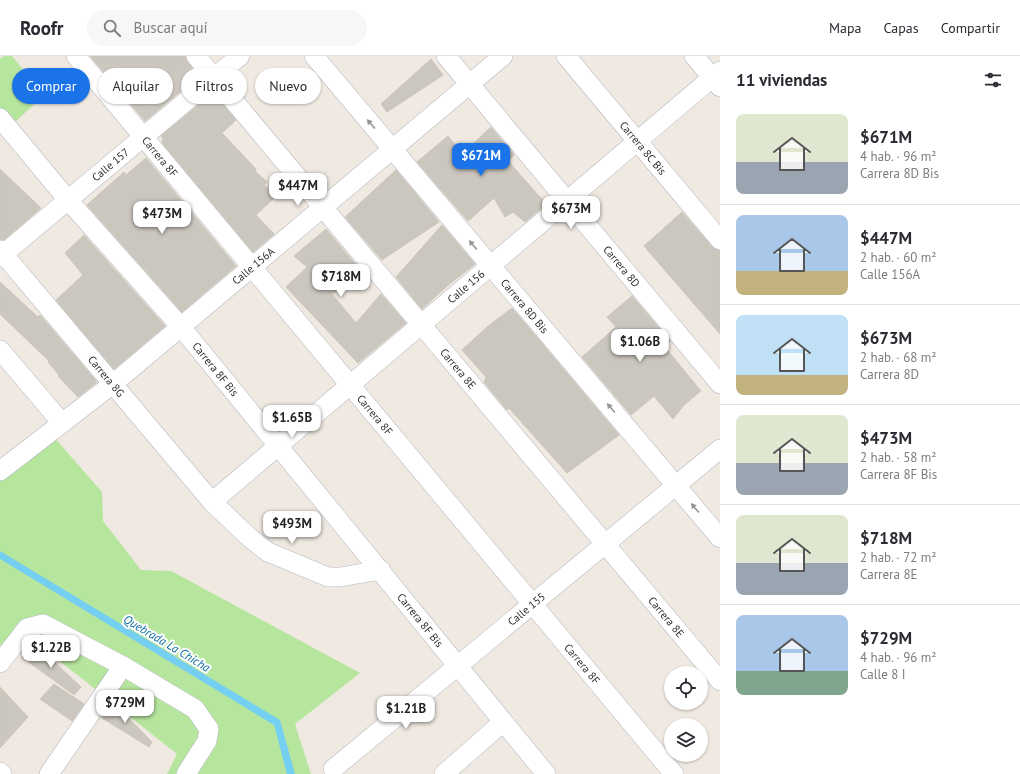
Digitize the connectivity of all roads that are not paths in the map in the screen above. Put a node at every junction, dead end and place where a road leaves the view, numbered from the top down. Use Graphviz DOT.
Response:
graph roads {
  1 [pos="76,56"];
  2 [pos="196,56"];
  3 [pos="240,56"];
  4 [pos="314,56"];
  5 [pos="446,56"];
  6 [pos="503,56"];
  7 [pos="566,56"];
  8 [pos="694,56"];
  9 [pos="206,68"];
  10 [pos="226,68"];
  11 [pos="717,79"];
  12 [pos="470,84"];
  13 [pos="183,104"];
  14 [pos="236,104"];
  15 [pos="0,118"];
  16 [pos="143,137"];
  17 [pos="637,141"];
  18 [pos="393,149"];
  19 [pos="68,200"];
  20 [pos="567,201"];
  21 [pos="322,207"];
  22 [pos="720,240"];
  23 [pos="1,254"];
  24 [pos="491,266"];
  25 [pos="252,267"];
  26 [pos="421,325"];
  27 [pos="181,327"];
  28 [pos="0,350"];
  29 [pos="114,383"];
  30 [pos="720,384"];
  31 [pos="350,385"];
  32 [pos="62,423"];
  33 [pos="278,446"];
  34 [pos="720,449"];
  35 [pos="0,471"];
  36 [pos="676,485"];
  37 [pos="212,502"];
  38 [pos="720,538"];
  39 [pos="605,544"];
  40 [pos="381,570"];
  41 [pos="533,604"];
  42 [pos="0,664"];
  43 [pos="123,666"];
  44 [pos="458,666"];
  45 [pos="720,681"];
  46 [pos="503,722"];
  47 [pos="333,769"];
  48 [pos="49,774"];
  49 [pos="186,774"];
  50 [pos="444,774"];
  51 [pos="546,774"];
  52 [pos="674,774"];
  1 -- 16 [label="street, Carrera 8F"];
  2 -- 9 [label="street, Carrera 8E"];
  3 -- 10 [label="street, Calle 157"];
  18 -- 4 [label="street, Carrera 8D Bis, one-way"];
  5 -- 12 [label="street, Carrera 8D"];
  6 -- 12 [label="street, Calle 156A"];
  7 -- 17 [label="street, Carrera 8C Bis"];
  8 -- 11 [label="street"];
  11 -- 17 [label="street, Calle 156"];
  12 -- 18 [label="street, Calle 156A"];
  12 -- 20 [label="street, Carrera 8D"];
  13 -- 16 [label="street, Calle 157"];
  14 -- 21 [label="street, Carrera 8E"];
  15 -- 19 [label="street, Carrera 8F Bis"];
  16 -- 19 [label="street, Calle 157"];
  16 -- 25 [label="street, Carrera 8F"];
  17 -- 20 [label="street, Calle 156"];
  17 -- 22 [label="street, Carrera 8C Bis"];
  18 -- 21 [label="street, Calle 156A"];
  24 -- 18 [label="street, Carrera 8D Bis, one-way"];
  19 -- 23 [label="street, Calle 157"];
  19 -- 27 [label="street, Carrera 8F Bis"];
  20 -- 24 [label="street, Calle 156"];
  20 -- 30 [label="street, Carrera 8D"];
  21 -- 25 [label="street, Calle 156A"];
  21 -- 26 [label="street, Carrera 8E"];
  23 -- 29 [label="street, Carrera 8G"];
  24 -- 26 [label="street, Calle 156"];
  36 -- 24 [label="street, Carrera 8D Bis, one-way"];
  25 -- 27 [label="street, Calle 156A"];
  25 -- 31 [label="street, Carrera 8F"];
  26 -- 31 [label="street, Calle 156"];
  26 -- 39 [label="street, Carrera 8E"];
  27 -- 29 [label="street, Calle 156A"];
  27 -- 33 [label="street, Carrera 8F Bis"];
  28 -- 32 [label="street"];
  29 -- 32 [label="street, Calle 156A"];
  29 -- 37 [label="street, Carrera 8G"];
  31 -- 33 [label="street, Calle 156"];
  31 -- 41 [label="street, Carrera 8F"];
  32 -- 35 [label="street, Calle 156A"];
  33 -- 37 [label="street, Calle 156"];
  33 -- 40 [label="street, Carrera 8F Bis"];
  34 -- 36 [label="street, Calle 155"];
  38 -- 36 [label="street, Carrera 8D Bis, one-way"];
  36 -- 39 [label="street, Calle 155"];
  37 -- 40 [label="street, Carrera 8G"];
  39 -- 41 [label="street, Calle 155"];
  39 -- 45 [label="street, Carrera 8E"];
  40 -- 44 [label="street, Carrera 8F Bis"];
  41 -- 44 [label="street, Calle 155"];
  41 -- 52 [label="street, Carrera 8F"];
  42 -- 43 [label="street"];
  43 -- 48 [label="street"];
  43 -- 49 [label="street"];
  44 -- 46 [label="street, Carrera 8F Bis"];
  44 -- 47 [label="street, Calle 155"];
  46 -- 50 [label="street"];
  46 -- 51 [label="street, Carrera 8F Bis"];
}
